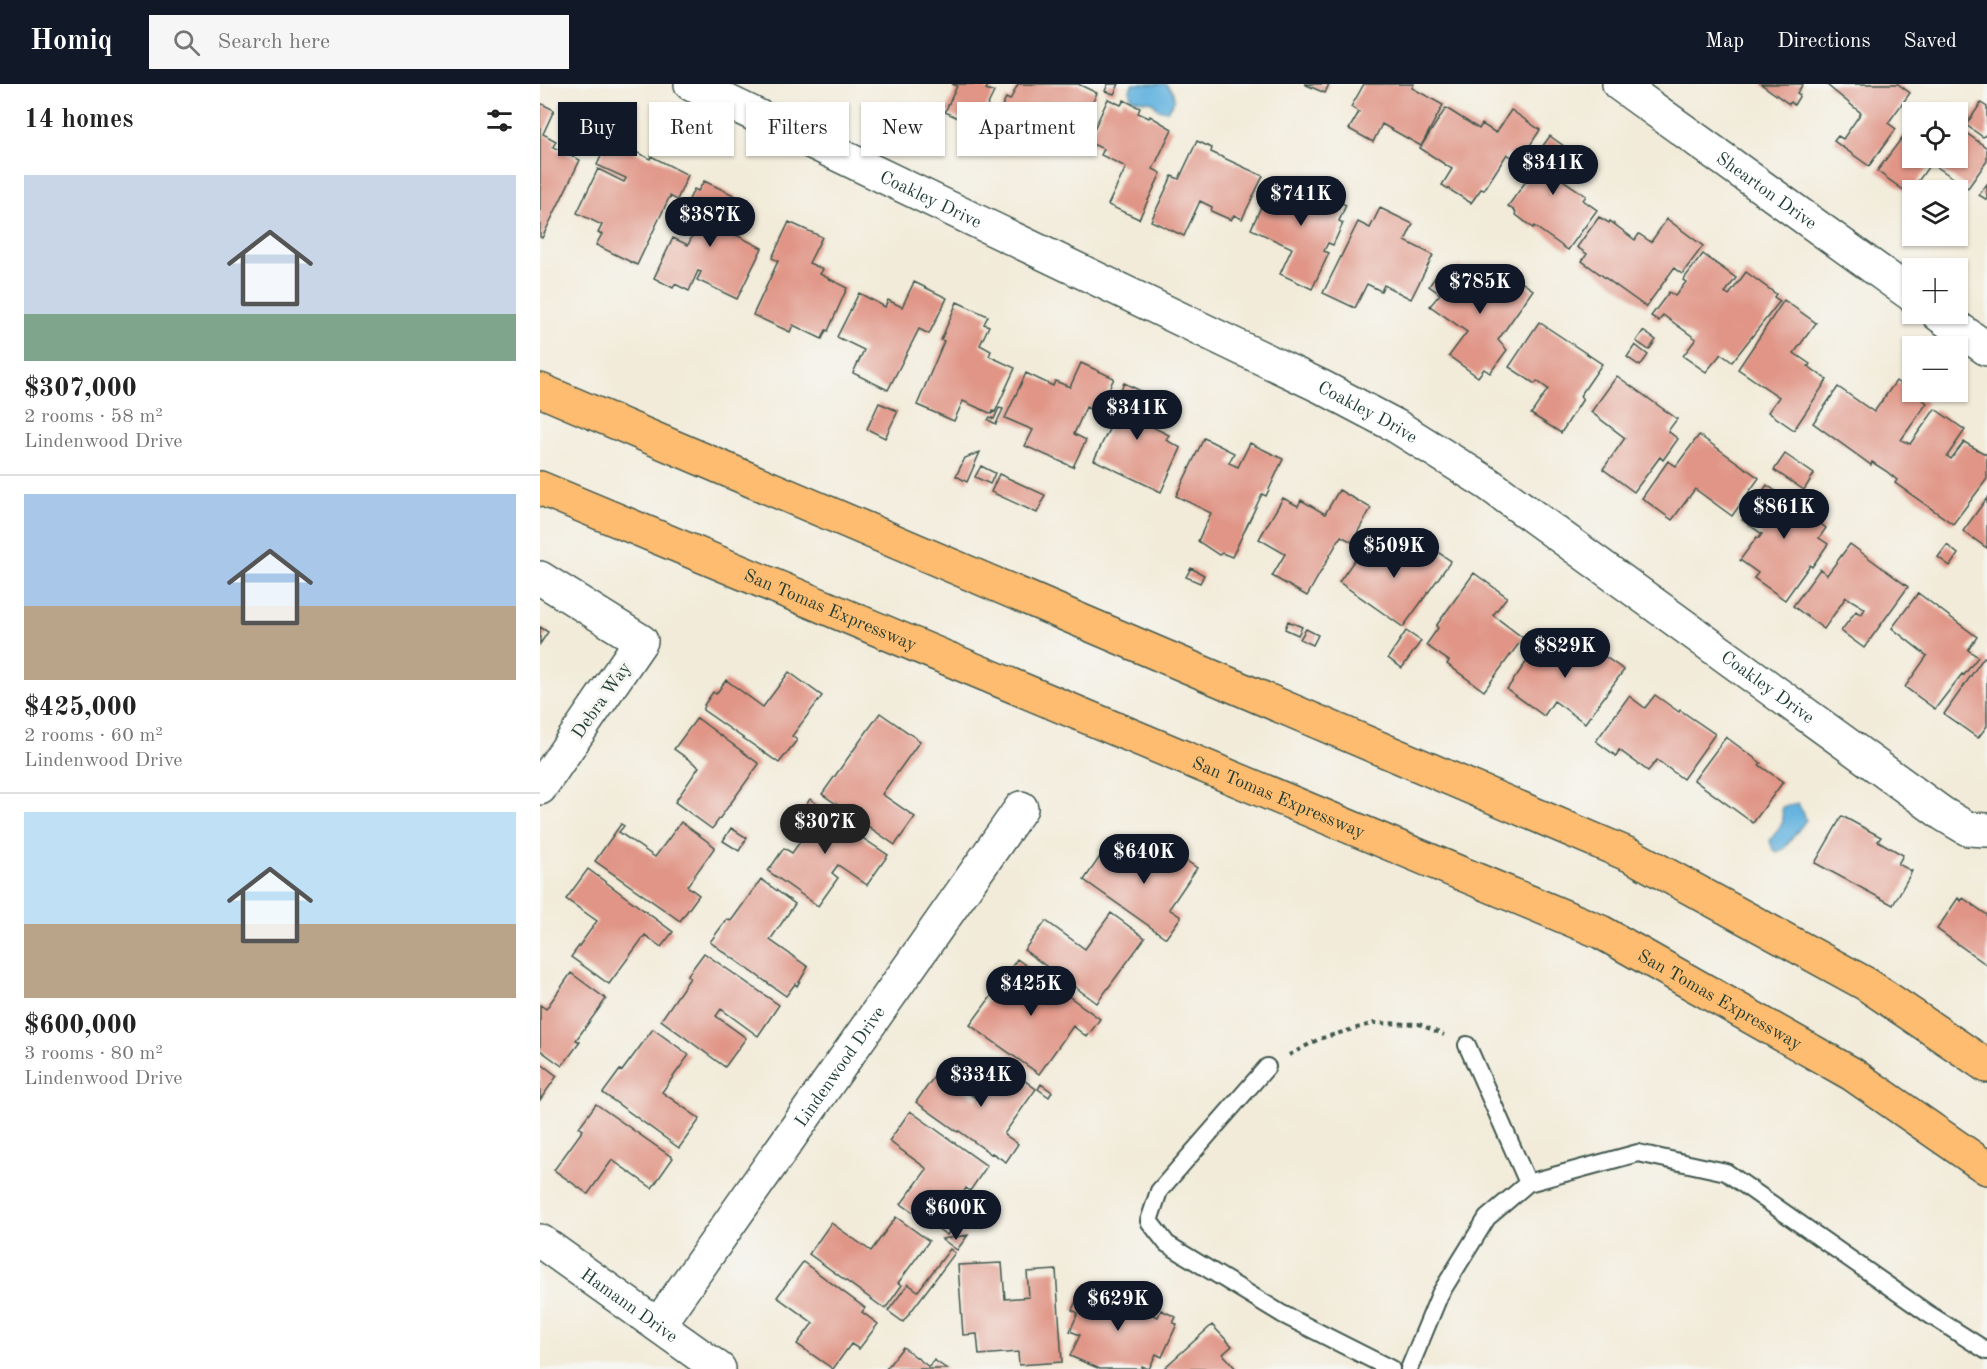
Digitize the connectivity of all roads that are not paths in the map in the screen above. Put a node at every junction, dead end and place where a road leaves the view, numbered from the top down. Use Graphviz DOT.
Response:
graph roads {
  1 [pos="691,84"];
  2 [pos="1619,84"];
  3 [pos="1902,288"];
  4 [pos="1952,324"];
  5 [pos="1987,349"];
  6 [pos="540,390"];
  7 [pos="540,488"];
  8 [pos="540,578"];
  9 [pos="540,788"];
  10 [pos="1021,808"];
  11 [pos="1987,830"];
  12 [pos="1467,1045"];
  13 [pos="1987,1066"];
  14 [pos="1267,1067"];
  15 [pos="1987,1168"];
  16 [pos="1528,1184"];
  17 [pos="540,1241"];
  18 [pos="658,1324"];
  19 [pos="1987,1351"];
  20 [pos="719,1369"];
  21 [pos="1391,1369"];
  22 [pos="1409,1369"];
  1 -- 11 [label="street, Coakley Drive"];
  2 -- 3 [label="street, Shearton Drive"];
  4 -- 5 [label="street"];
  6 -- 13 [label="highway"];
  7 -- 15 [label="highway, San Tomas Expressway"];
  8 -- 9 [label="street, Debra Way"];
  10 -- 18 [label="street, Lindenwood Drive"];
  12 -- 16 [label="lane"];
  14 -- 21 [label="lane"];
  16 -- 19 [label="lane"];
  16 -- 22 [label="lane"];
  17 -- 18 [label="street, Hamann Drive"];
  18 -- 20 [label="street, Hamann Drive"];
}
